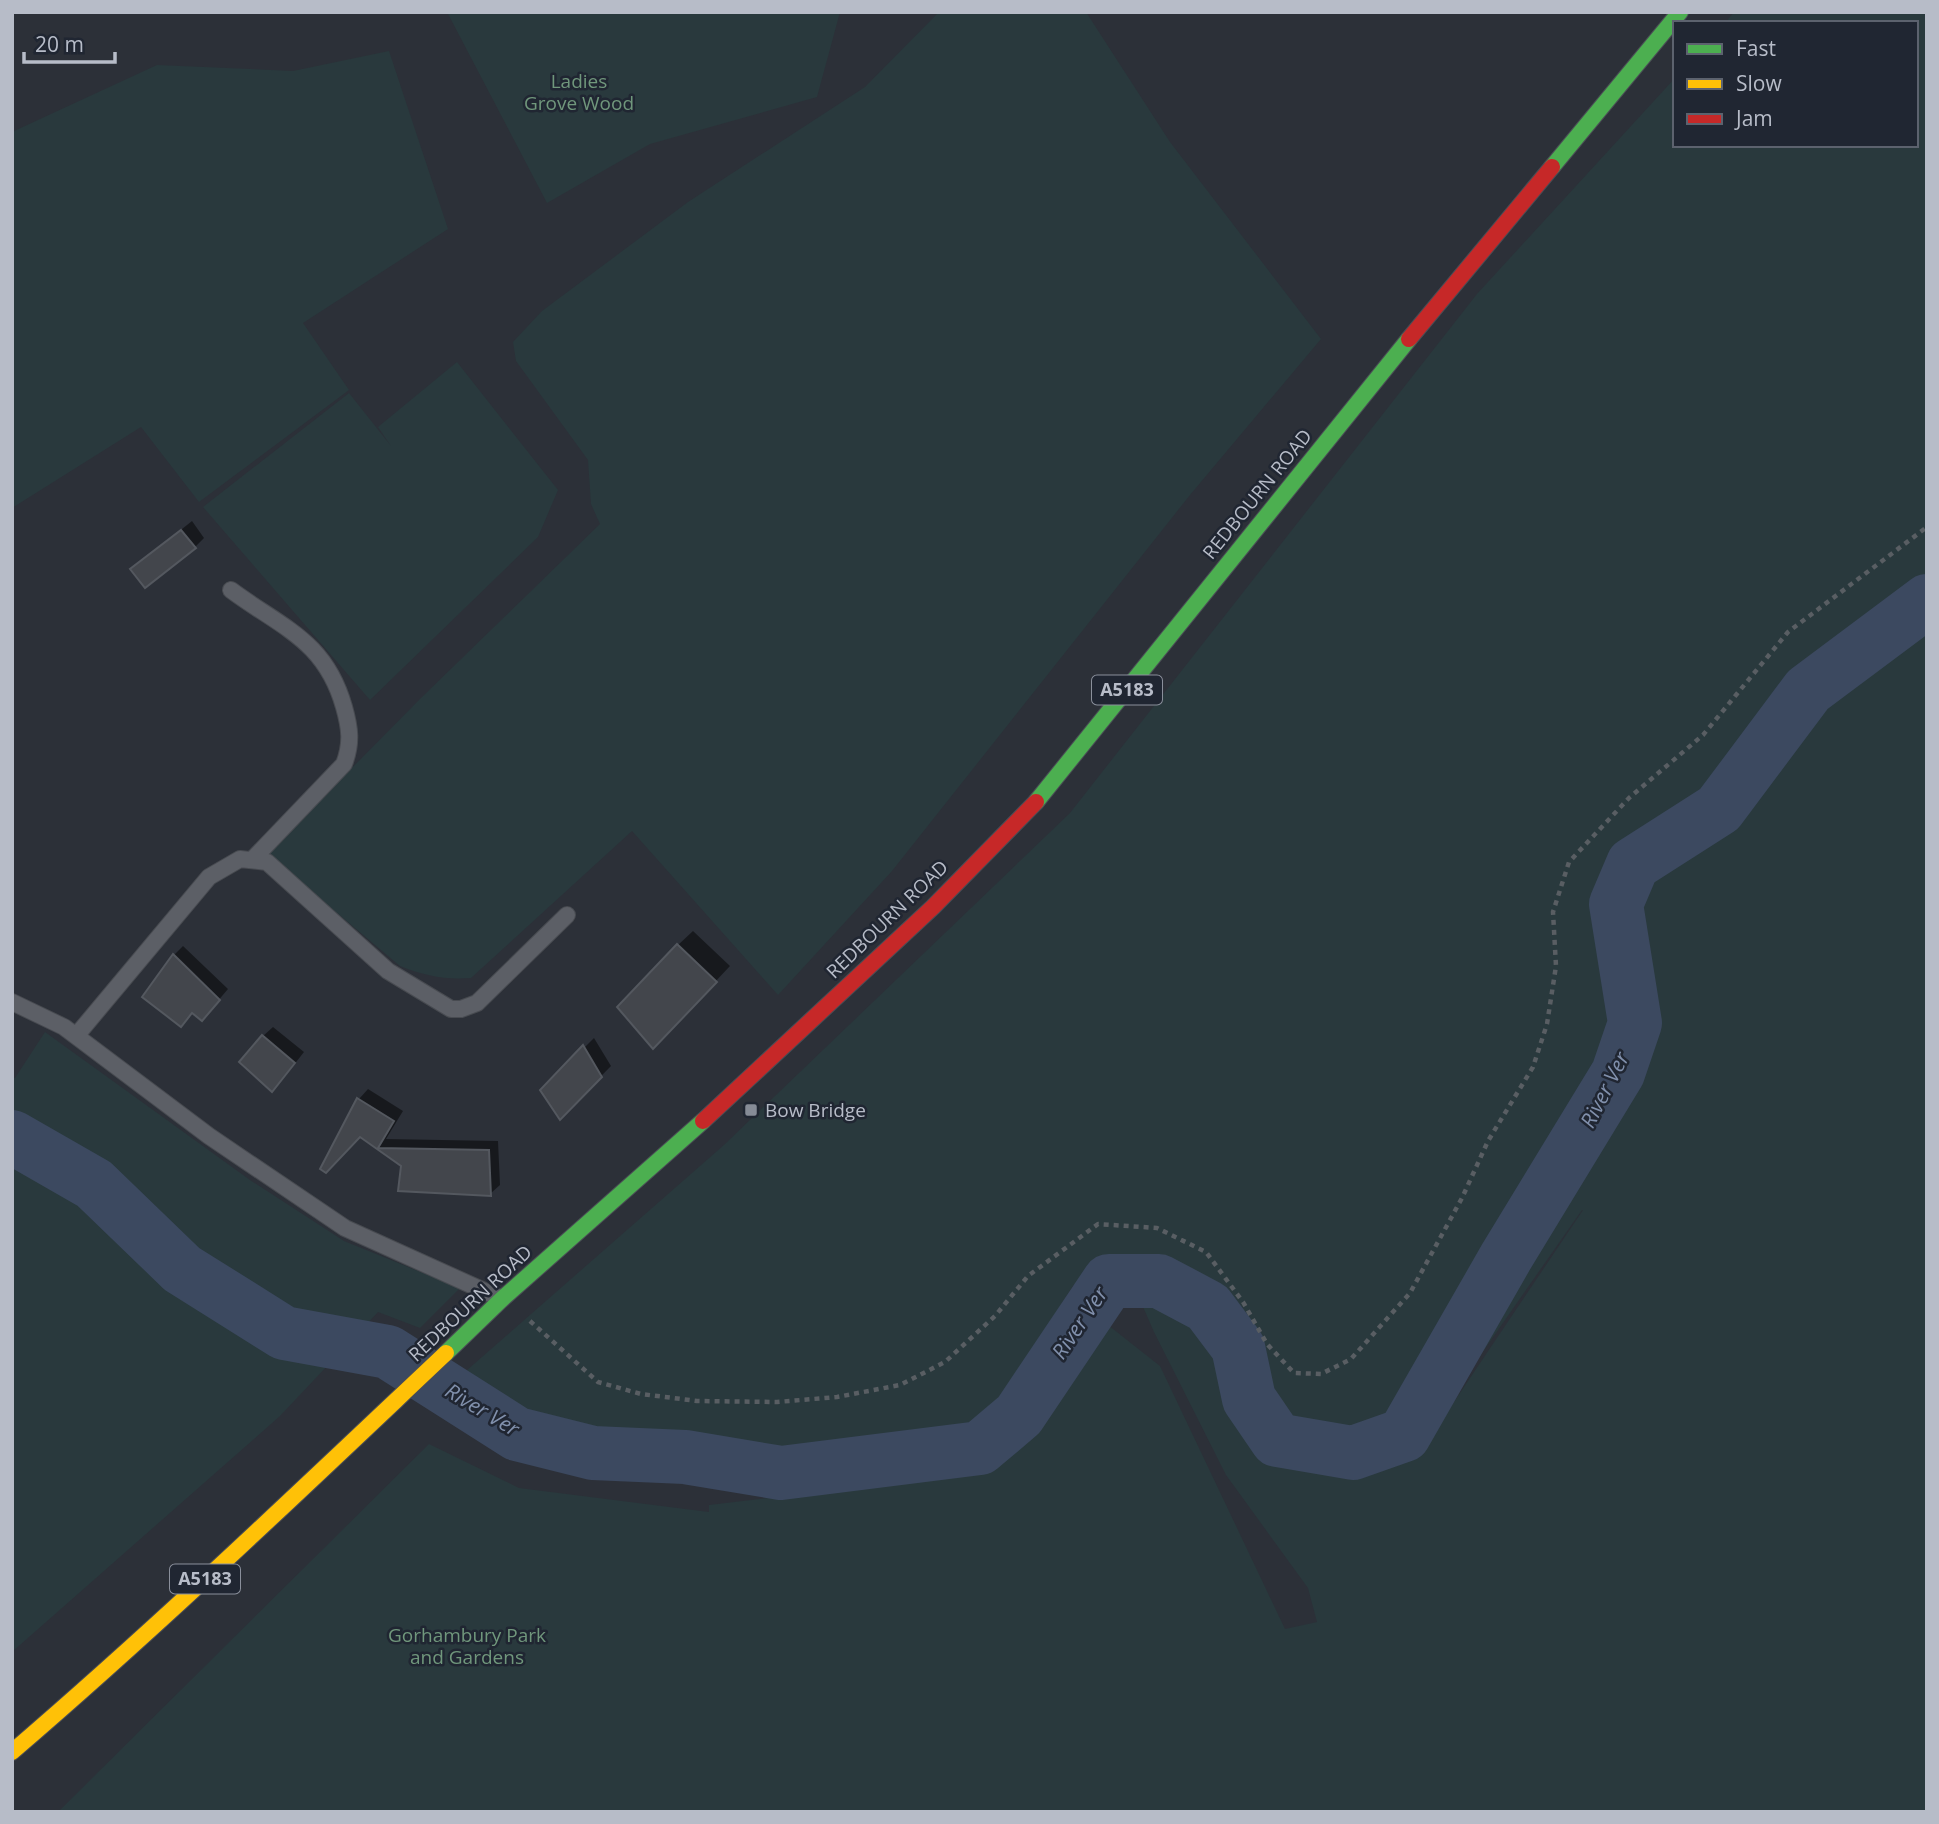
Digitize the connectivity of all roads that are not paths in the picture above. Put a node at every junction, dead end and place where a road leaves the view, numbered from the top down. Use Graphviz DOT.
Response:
graph roads {
  1 [pos="1680,12"];
  2 [pos="231,590"];
  3 [pos="252,860"];
  4 [pos="567,915"];
  5 [pos="12,1002"];
  6 [pos="76,1036"];
  7 [pos="502,1299"];
  8 [pos="12,1752"];
  1 -- 7 [label="main road, REDBOURN ROAD / A5183"];
  2 -- 3 [label="lane"];
  3 -- 4 [label="lane"];
  3 -- 6 [label="lane"];
  5 -- 6 [label="lane"];
  6 -- 7 [label="lane"];
  7 -- 8 [label="main road, REDBOURN ROAD / A5183"];
}
